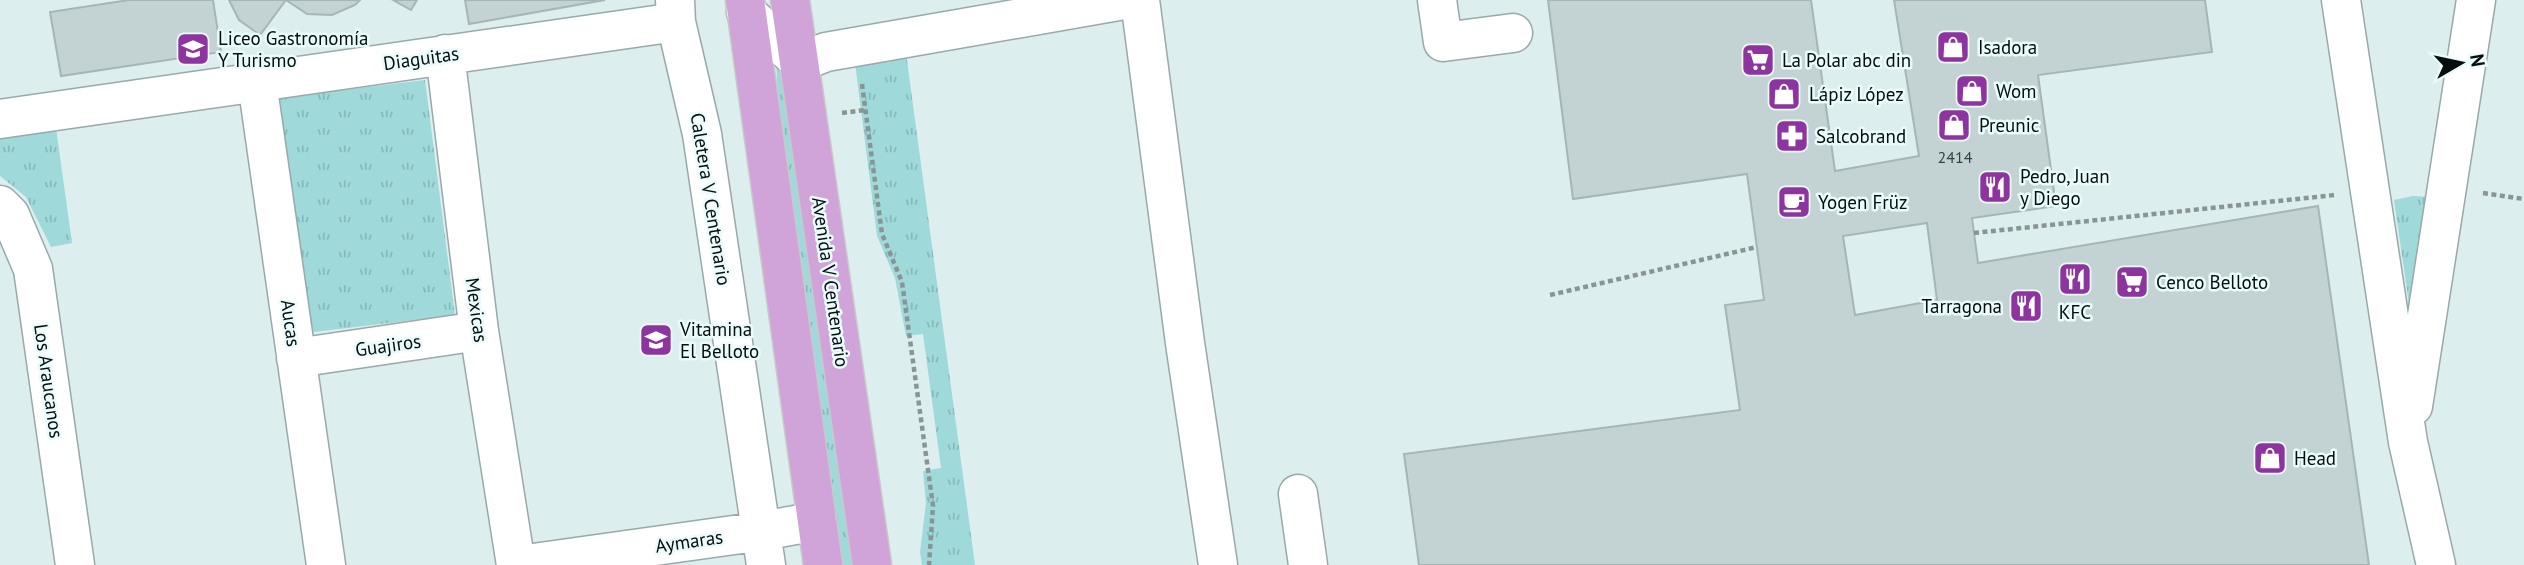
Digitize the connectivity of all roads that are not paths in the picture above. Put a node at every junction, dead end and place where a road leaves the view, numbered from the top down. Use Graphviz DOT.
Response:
graph roads {
  1 [pos="790,0"];
  2 [pos="1124,0"];
  3 [pos="1140,0"];
  4 [pos="1437,0"];
  5 [pos="2341,0"];
  6 [pos="2476,0"];
  7 [pos="746,6"];
  8 [pos="676,11"];
  9 [pos="1513,33"];
  10 [pos="445,54"];
  11 [pos="800,62"];
  12 [pos="257,82"];
  13 [pos="0,119"];
  14 [pos="0,205"];
  15 [pos="479,331"];
  16 [pos="296,358"];
  17 [pos="2408,442"];
  18 [pos="1298,494"];
  19 [pos="817,521"];
  20 [pos="764,548"];
  21 [pos="2436,564"];
  22 [pos="75,565"];
  23 [pos="326,565"];
  24 [pos="517,565"];
  25 [pos="823,565"];
  26 [pos="872,565"];
  27 [pos="1218,565"];
  28 [pos="1308,565"];
  1 -- 11 [label="main road, Avenida V Centenario"];
  2 -- 11 [label="street"];
  3 -- 27 [label="street"];
  4 -- 9 [label="street"];
  5 -- 17 [label="street"];
  6 -- 17 [label="street"];
  7 -- 11 [label="street"];
  7 -- 19 [label="main road"];
  8 -- 10 [label="street, Diaguitas"];
  8 -- 20 [label="street, Caletera V Centenario"];
  10 -- 12 [label="street, Diaguitas"];
  10 -- 15 [label="street, Mexicas"];
  11 -- 26 [label="main road, Avenida V Centenario"];
  12 -- 13 [label="street, Diaguitas"];
  12 -- 16 [label="street, Aucas"];
  14 -- 22 [label="street, Los Araucanos"];
  15 -- 16 [label="street, Guajiros"];
  15 -- 24 [label="street, Mexicas"];
  16 -- 23 [label="street, Aucas"];
  17 -- 21 [label="street"];
  18 -- 28 [label="street"];
  19 -- 20 [label="street, Aymaras"];
  19 -- 25 [label="main road"];
  20 -- 24 [label="street, Aymaras"];
}
